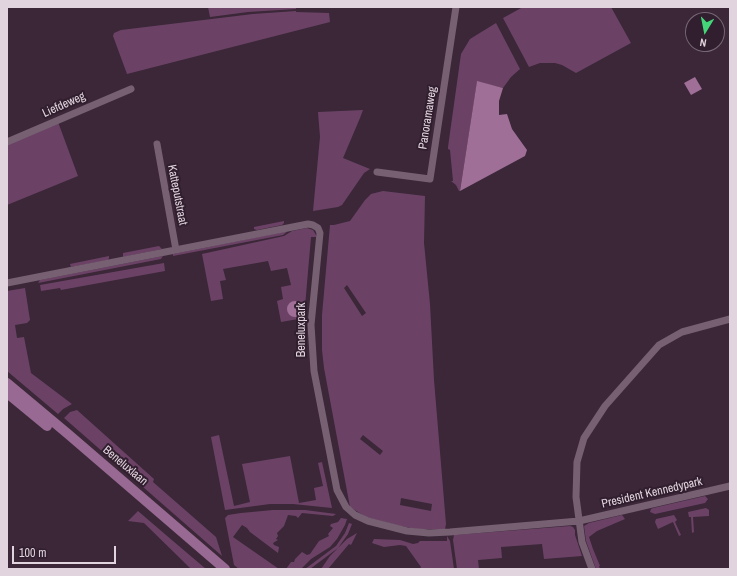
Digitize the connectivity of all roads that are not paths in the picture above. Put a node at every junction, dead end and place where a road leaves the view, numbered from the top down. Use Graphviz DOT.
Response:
graph roads {
  1 [pos="456,7"];
  2 [pos="131,89"];
  3 [pos="7,142"];
  4 [pos="157,144"];
  5 [pos="377,172"];
  6 [pos="176,250"];
  7 [pos="7,283"];
  8 [pos="730,319"];
  9 [pos="7,383"];
  10 [pos="7,393"];
  11 [pos="730,486"];
  12 [pos="579,521"];
  13 [pos="219,569"];
  14 [pos="225,569"];
  15 [pos="592,569"];
  1 -- 5 [label="street, Panoramaweg"];
  2 -- 3 [label="street, Liefdeweg"];
  4 -- 6 [label="street, Katteputstraat"];
  6 -- 7 [label="street, Beneluxpark"];
  6 -- 12 [label="street, Beneluxpark"];
  8 -- 12 [label="street"];
  9 -- 14 [label="main road, Beneluxlaan"];
  10 -- 13 [label="main road, Beneluxlaan"];
  11 -- 12 [label="street, President Kennedypark"];
  12 -- 15 [label="street"];
}
